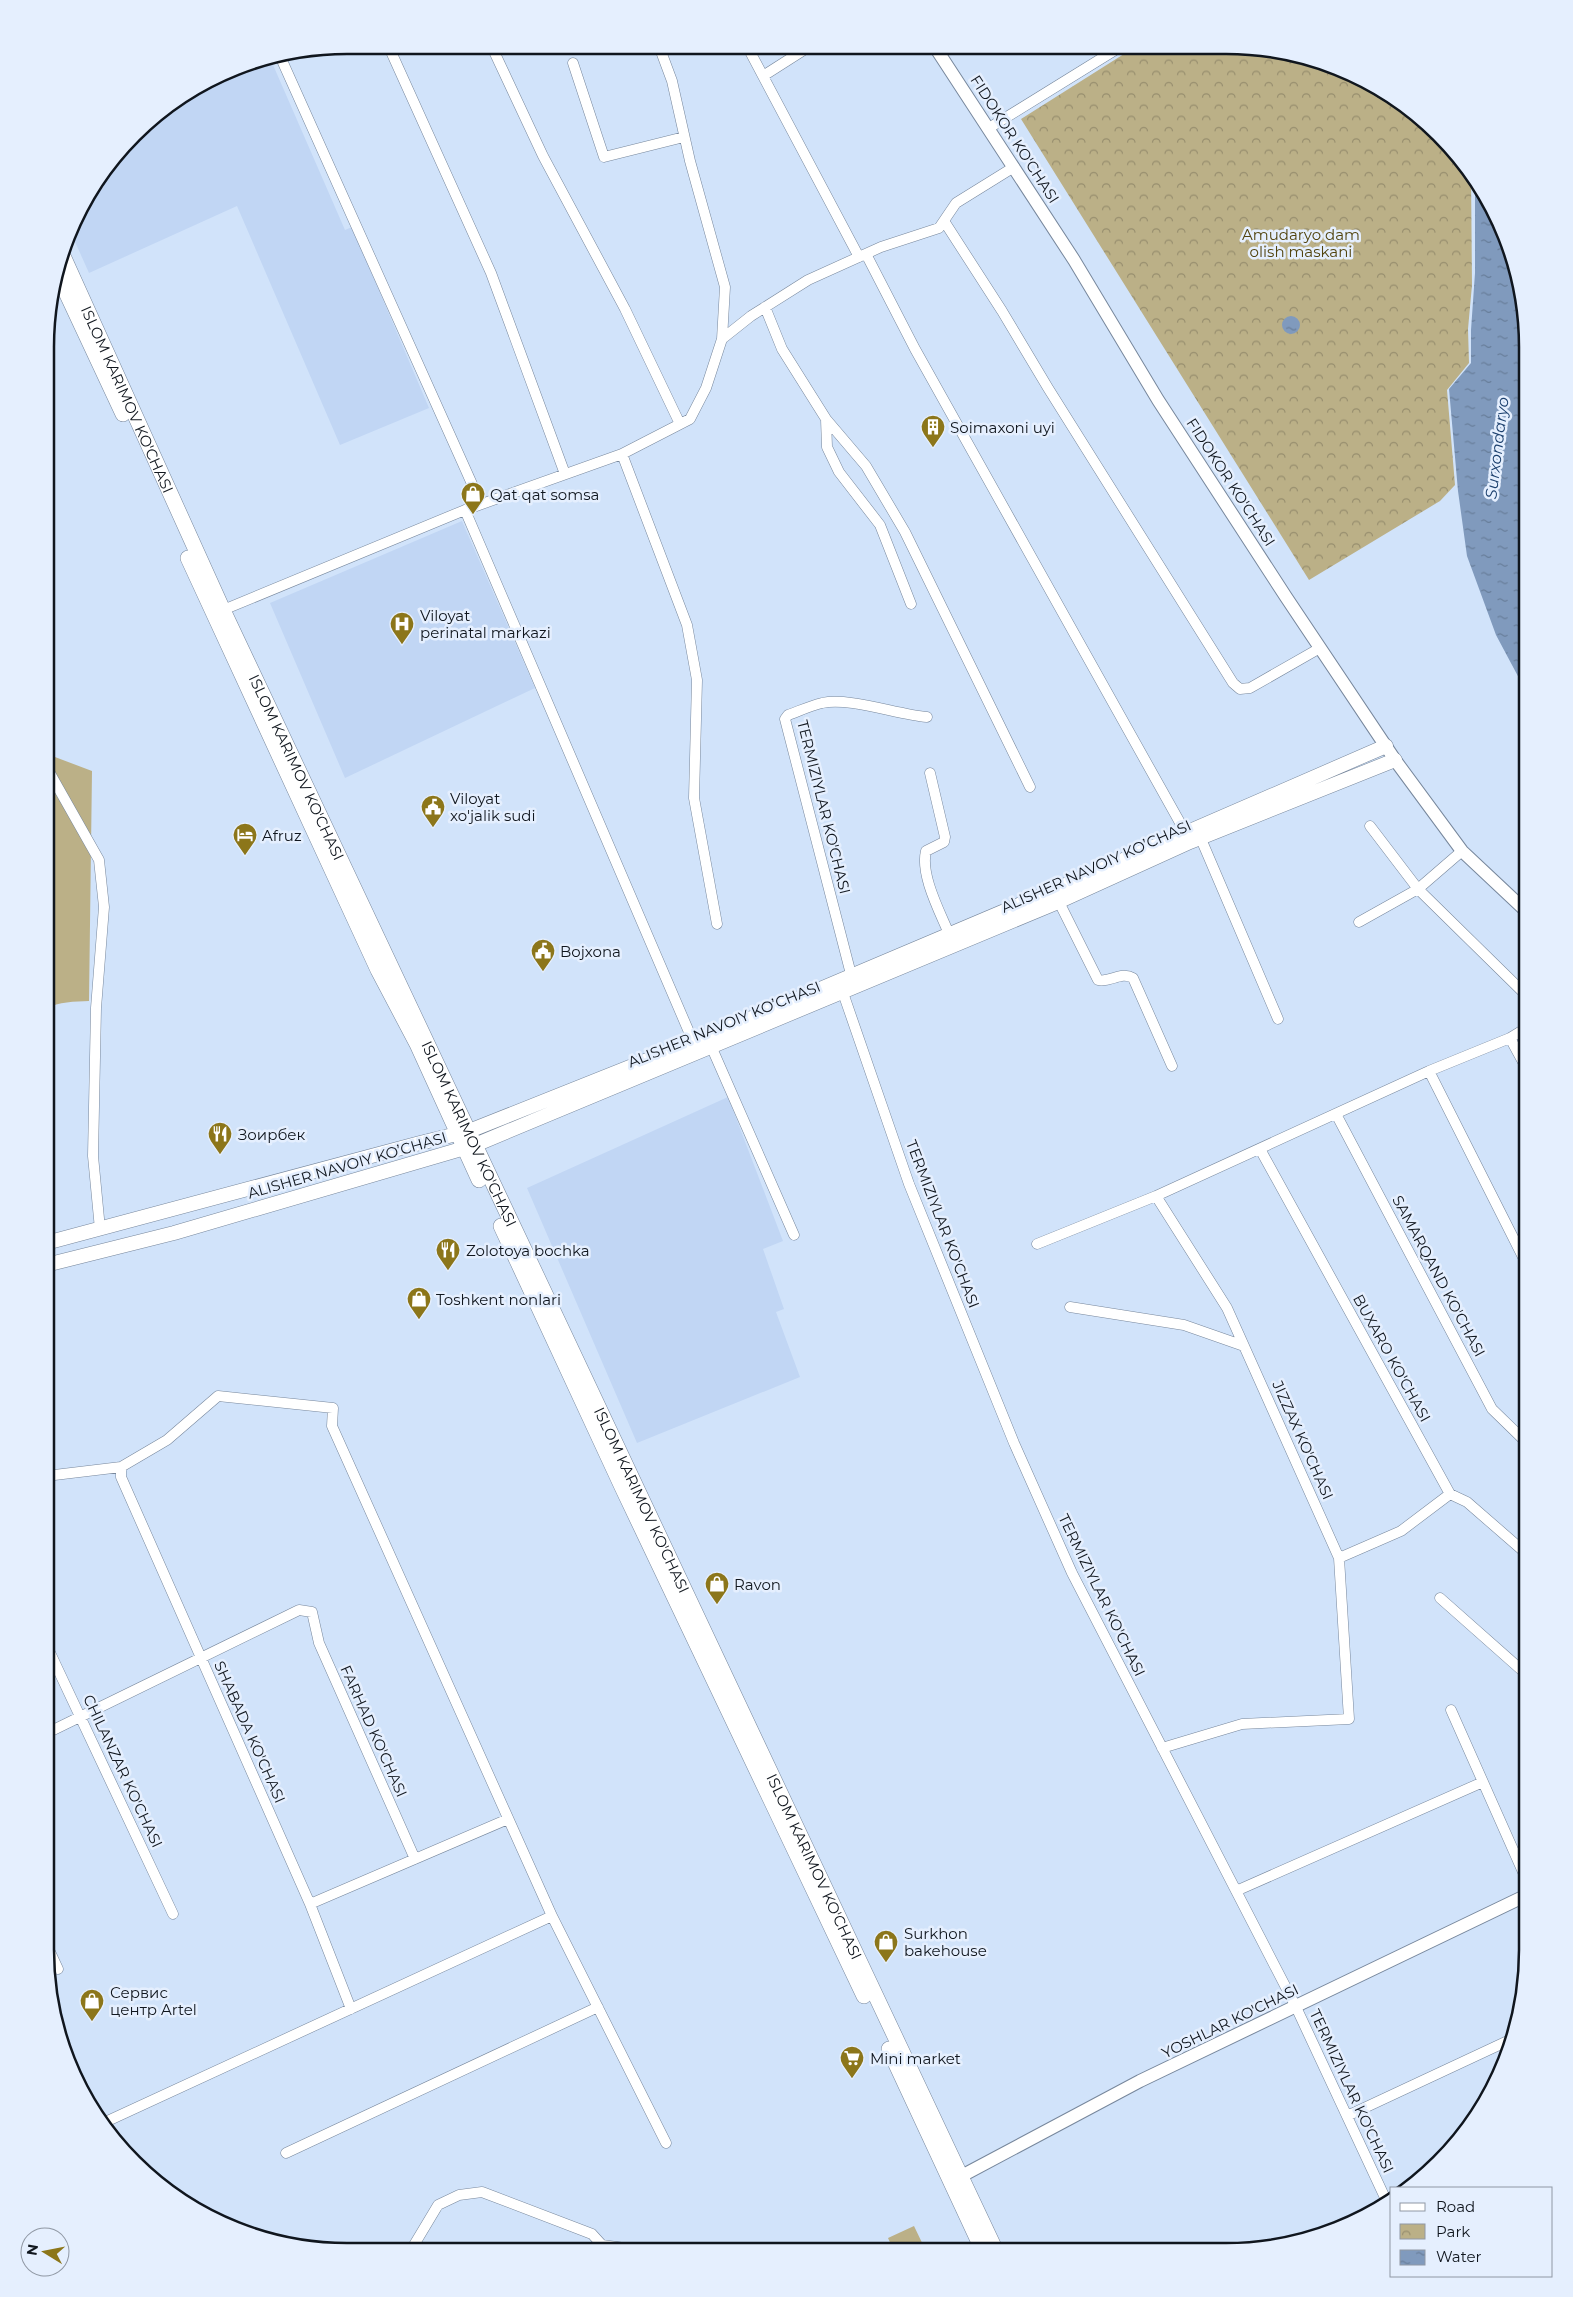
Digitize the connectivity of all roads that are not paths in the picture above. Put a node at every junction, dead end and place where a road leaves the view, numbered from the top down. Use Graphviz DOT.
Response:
graph roads {
  1 [pos="392,54"];
  2 [pos="495,54"];
  3 [pos="662,54"];
  4 [pos="751,54"];
  5 [pos="797,54"];
  6 [pos="940,54"];
  7 [pos="1109,54"];
  8 [pos="282,61"];
  9 [pos="573,63"];
  10 [pos="763,76"];
  11 [pos="989,128"];
  12 [pos="684,138"];
  13 [pos="1014,167"];
  14 [pos="944,221"];
  15 [pos="862,255"];
  16 [pos="66,263"];
  17 [pos="61,282"];
  18 [pos="765,307"];
  19 [pos="722,339"];
  20 [pos="826,420"];
  21 [pos="680,424"];
  22 [pos="622,454"];
  23 [pos="565,474"];
  24 [pos="481,504"];
  25 [pos="465,510"];
  26 [pos="911,604"];
  27 [pos="223,610"];
  28 [pos="1320,648"];
  29 [pos="927,717"];
  30 [pos="1386,746"];
  31 [pos="1395,760"];
  32 [pos="930,773"];
  33 [pos="54,781"];
  34 [pos="1030,787"];
  35 [pos="1370,826"];
  36 [pos="1193,835"];
  37 [pos="1462,851"];
  38 [pos="1418,889"];
  39 [pos="1056,896"];
  40 [pos="1519,905"];
  41 [pos="1360,922"];
  42 [pos="717,924"];
  43 [pos="948,934"];
  44 [pos="847,983"];
  45 [pos="1519,987"];
  46 [pos="1278,1019"];
  47 [pos="1519,1032"];
  48 [pos="1510,1038"];
  49 [pos="695,1046"];
  50 [pos="711,1046"];
  51 [pos="1519,1055"];
  52 [pos="1172,1066"];
  53 [pos="1429,1071"];
  54 [pos="1336,1114"];
  55 [pos="466,1140"];
  56 [pos="1260,1149"];
  57 [pos="1156,1196"];
  58 [pos="100,1229"];
  59 [pos="83,1233"];
  60 [pos="794,1235"];
  61 [pos="54,1241"];
  62 [pos="1036,1244"];
  63 [pos="1519,1249"];
  64 [pos="88,1254"];
  65 [pos="54,1263"];
  66 [pos="1070,1307"];
  67 [pos="1244,1346"];
  68 [pos="1519,1435"];
  69 [pos="121,1467"];
  70 [pos="54,1475"];
  71 [pos="1450,1494"];
  72 [pos="1519,1547"];
  73 [pos="1340,1558"];
  74 [pos="1440,1598"];
  75 [pos="201,1658"];
  76 [pos="54,1659"];
  77 [pos="1519,1667"];
  78 [pos="1451,1710"];
  79 [pos="80,1716"];
  80 [pos="54,1729"];
  81 [pos="1162,1748"];
  82 [pos="1483,1782"];
  83 [pos="508,1819"];
  84 [pos="415,1859"];
  85 [pos="1519,1863"];
  86 [pos="1236,1890"];
  87 [pos="1519,1899"];
  88 [pos="310,1904"];
  89 [pos="172,1914"];
  90 [pos="552,1916"];
  91 [pos="54,1960"];
  92 [pos="58,1969"];
  93 [pos="598,2007"];
  94 [pos="1296,2007"];
  95 [pos="351,2009"];
  96 [pos="1504,2042"];
  97 [pos="1347,2116"];
  98 [pos="108,2121"];
  99 [pos="666,2143"];
  100 [pos="286,2153"];
  101 [pos="954,2179"];
  102 [pos="1385,2197"];
  103 [pos="415,2243"];
  104 [pos="598,2243"];
  105 [pos="980,2243"];
  106 [pos="991,2243"];
  1 -- 23 [label="street"];
  2 -- 21 [label="street"];
  3 -- 12 [label="street"];
  4 -- 10 [label="street"];
  5 -- 10 [label="street"];
  6 -- 11 [label="street, FIDOKOR KO'CHASI"];
  7 -- 11 [label="street"];
  8 -- 24 [label="street"];
  9 -- 12 [label="street"];
  10 -- 15 [label="street"];
  11 -- 13 [label="street, FIDOKOR KO'CHASI"];
  12 -- 19 [label="street"];
  13 -- 14 [label="street"];
  13 -- 28 [label="street, FIDOKOR KO'CHASI"];
  14 -- 15 [label="street"];
  14 -- 28 [label="street"];
  15 -- 18 [label="street"];
  15 -- 36 [label="street"];
  16 -- 27 [label="main road, ISLOM KARIMOV KO'CHASI"];
  17 -- 55 [label="main road, ISLOM KARIMOV KO'CHASI"];
  18 -- 19 [label="street"];
  18 -- 20 [label="street"];
  19 -- 21 [label="street"];
  20 -- 26 [label="street"];
  20 -- 34 [label="street"];
  21 -- 22 [label="street"];
  22 -- 23 [label="street"];
  22 -- 42 [label="street"];
  23 -- 24 [label="street"];
  24 -- 25 [label="street"];
  25 -- 27 [label="street"];
  25 -- 49 [label="street"];
  27 -- 55 [label="main road, ISLOM KARIMOV KO'CHASI"];
  28 -- 30 [label="street, FIDOKOR KO'CHASI"];
  29 -- 44 [label="street, TERMIZIYLAR KO'CHASI"];
  30 -- 31 [label="street, FIDOKOR KO'CHASI"];
  30 -- 36 [label="main road, ALISHER NAVOIY KO’CHASI"];
  31 -- 36 [label="main road, ALISHER NAVOIY KO’CHASI"];
  31 -- 37 [label="street, FIDOKOR KO'CHASI"];
  32 -- 43 [label="street"];
  33 -- 58 [label="street"];
  35 -- 38 [label="street"];
  36 -- 39 [label="main road, ALISHER NAVOIY KO’CHASI"];
  36 -- 46 [label="street"];
  37 -- 38 [label="street"];
  37 -- 40 [label="street, FIDOKOR KO'CHASI"];
  38 -- 41 [label="street"];
  38 -- 45 [label="street"];
  39 -- 43 [label="main road, ALISHER NAVOIY KO’CHASI"];
  39 -- 44 [label="main road, ALISHER NAVOIY KO’CHASI"];
  39 -- 52 [label="street"];
  43 -- 44 [label="main road, ALISHER NAVOIY KO’CHASI"];
  44 -- 49 [label="main road, ALISHER NAVOIY KO’CHASI"];
  44 -- 50 [label="main road, ALISHER NAVOIY KO’CHASI"];
  44 -- 81 [label="street, TERMIZIYLAR KO'CHASI"];
  47 -- 48 [label="street"];
  48 -- 51 [label="street"];
  48 -- 53 [label="street"];
  49 -- 50 [label="main road, ALISHER NAVOIY KO’CHASI"];
  49 -- 55 [label="main road, ALISHER NAVOIY KO’CHASI"];
  50 -- 60 [label="street"];
  53 -- 54 [label="street"];
  53 -- 63 [label="street"];
  54 -- 56 [label="street"];
  54 -- 68 [label="street, SAMARQAND KO'CHASI"];
  55 -- 58 [label="main road, ALISHER NAVOIY KO’CHASI"];
  55 -- 64 [label="main road, ALISHER NAVOIY KO’CHASI"];
  55 -- 101 [label="main road, ISLOM KARIMOV KO'CHASI"];
  56 -- 57 [label="street"];
  56 -- 71 [label="street, BUXARO KO'CHASI"];
  57 -- 62 [label="street"];
  57 -- 67 [label="street, JIZZAX KO'CHASI"];
  58 -- 59 [label="main road, ALISHER NAVOIY KO’CHASI"];
  59 -- 61 [label="main road, ALISHER NAVOIY KO’CHASI"];
  59 -- 64 [label="main road"];
  64 -- 65 [label="main road, ALISHER NAVOIY KO’CHASI"];
  66 -- 67 [label="street"];
  67 -- 73 [label="street, JIZZAX KO'CHASI"];
  69 -- 70 [label="street"];
  69 -- 75 [label="street, SHABADA KO'CHASI"];
  69 -- 83 [label="street"];
  71 -- 72 [label="street"];
  71 -- 73 [label="street"];
  73 -- 81 [label="street, JIZZAX KO'CHASI"];
  74 -- 77 [label="street"];
  75 -- 79 [label="street"];
  75 -- 84 [label="street, FARHAD KO'CHASI"];
  75 -- 88 [label="street, SHABADA KO'CHASI"];
  76 -- 79 [label="street, CHILANZAR KO'CHASI"];
  78 -- 82 [label="street"];
  79 -- 80 [label="street"];
  79 -- 89 [label="street, CHILANZAR KO'CHASI"];
  81 -- 86 [label="street, TERMIZIYLAR KO'CHASI"];
  82 -- 85 [label="street"];
  82 -- 86 [label="street"];
  83 -- 84 [label="street"];
  83 -- 90 [label="street"];
  84 -- 88 [label="street"];
  86 -- 94 [label="street, TERMIZIYLAR KO'CHASI"];
  87 -- 94 [label="street, YOSHLAR KO'CHASI"];
  88 -- 95 [label="street, SHABADA KO'CHASI"];
  90 -- 93 [label="street"];
  90 -- 95 [label="street"];
  91 -- 92 [label="street"];
  93 -- 99 [label="street"];
  93 -- 100 [label="street"];
  94 -- 97 [label="street, TERMIZIYLAR KO'CHASI"];
  94 -- 101 [label="street, YOSHLAR KO'CHASI"];
  95 -- 98 [label="street"];
  96 -- 97 [label="street"];
  97 -- 102 [label="street, TERMIZIYLAR KO'CHASI"];
  101 -- 105 [label="main road, ISLOM KARIMOV KO'CHASI"];
  101 -- 106 [label="main road, ISLOM KARIMOV KO'CHASI"];
  103 -- 104 [label="street"];
}
